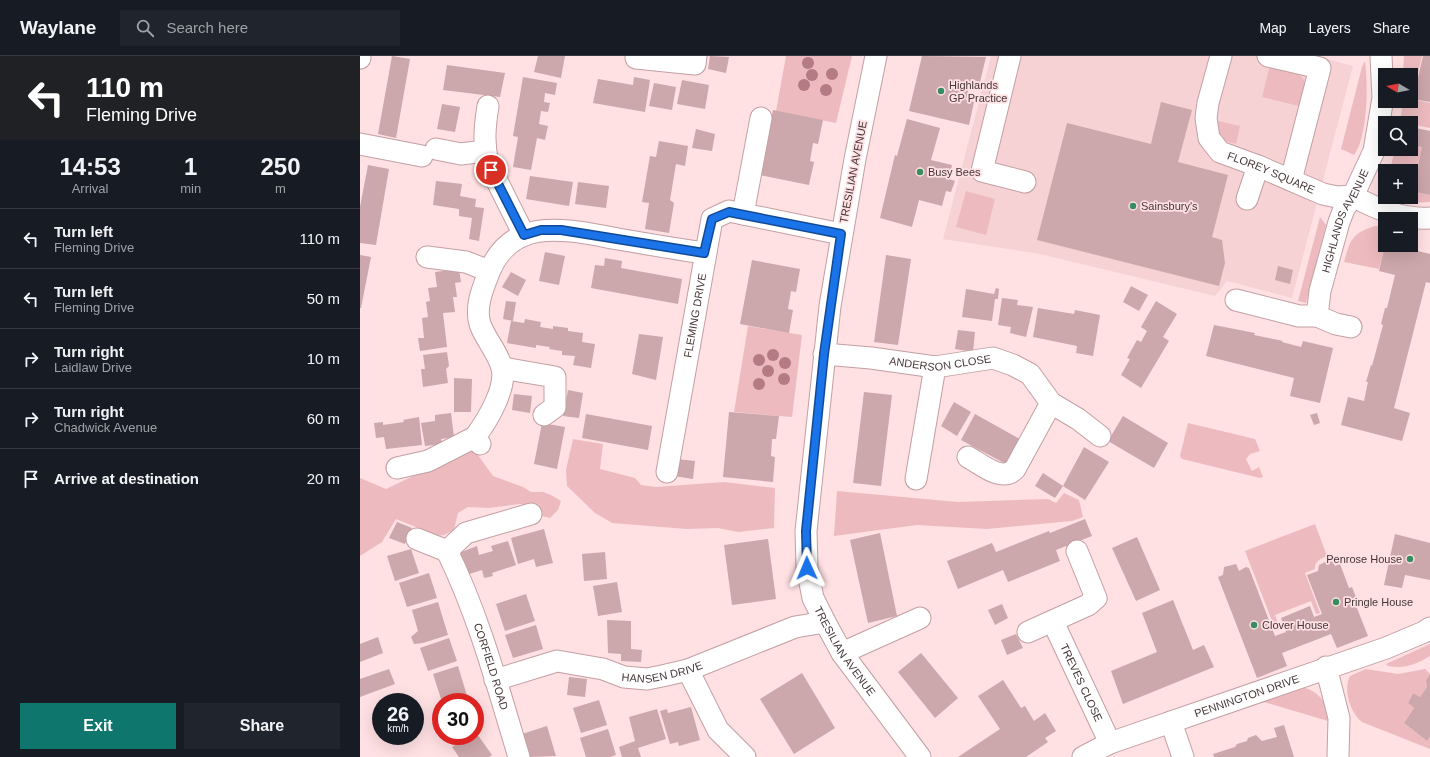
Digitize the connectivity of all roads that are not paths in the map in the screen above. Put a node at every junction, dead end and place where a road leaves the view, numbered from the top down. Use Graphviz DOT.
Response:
graph roads {
  1 [pos="696,56"];
  2 [pos="876,56"];
  3 [pos="1010,56"];
  4 [pos="1221,56"];
  5 [pos="1268,56"];
  6 [pos="1381,56"];
  7 [pos="636,58"];
  8 [pos="488,106"];
  9 [pos="761,118"];
  10 [pos="360,144"];
  11 [pos="485,151"];
  12 [pos="1258,166"];
  13 [pos="1291,180"];
  14 [pos="1025,182"];
  15 [pos="1353,196"];
  16 [pos="1248,199"];
  17 [pos="743,214"];
  18 [pos="1430,218"];
  19 [pos="841,234"];
  20 [pos="524,235"];
  21 [pos="704,253"];
  22 [pos="427,257"];
  23 [pos="489,272"];
  24 [pos="1236,300"];
  25 [pos="1317,316"];
  26 [pos="1351,327"];
  27 [pos="824,354"];
  28 [pos="935,367"];
  29 [pos="502,368"];
  30 [pos="1051,403"];
  31 [pos="544,415"];
  32 [pos="1100,436"];
  33 [pos="968,457"];
  34 [pos="397,468"];
  35 [pos="667,472"];
  36 [pos="916,479"];
  37 [pos="531,514"];
  38 [pos="417,539"];
  39 [pos="447,551"];
  40 [pos="1077,551"];
  41 [pos="920,618"];
  42 [pos="825,622"];
  43 [pos="1053,622"];
  44 [pos="1430,628"];
  45 [pos="1028,632"];
  46 [pos="842,653"];
  47 [pos="1326,667"];
  48 [pos="688,670"];
  49 [pos="495,680"];
  50 [pos="1171,722"];
  51 [pos="1110,743"];
  52 [pos="519,757"];
  53 [pos="745,757"];
  54 [pos="920,757"];
  55 [pos="1083,757"];
  56 [pos="1183,757"];
  57 [pos="1338,757"];
  1 -- 7 [label="street"];
  2 -- 19 [label="street, TRESILIAN AVENUE"];
  3 -- 14 [label="street"];
  4 -- 12 [label="street, FLOREY SQUARE"];
  5 -- 13 [label="street"];
  6 -- 15 [label="street, HIGHLANDS AVENUE"];
  8 -- 11 [label="street"];
  9 -- 17 [label="street"];
  10 -- 11 [label="street"];
  11 -- 20 [label="street"];
  12 -- 13 [label="street, FLOREY SQUARE"];
  12 -- 16 [label="street"];
  13 -- 15 [label="street, FLOREY SQUARE"];
  15 -- 18 [label="street"];
  15 -- 25 [label="street, HIGHLANDS AVENUE"];
  17 -- 19 [label="street, FLEMING DRIVE"];
  17 -- 21 [label="street, FLEMING DRIVE"];
  19 -- 27 [label="street, TRESILIAN AVENUE"];
  20 -- 21 [label="street"];
  20 -- 23 [label="street"];
  21 -- 35 [label="street, FLEMING DRIVE"];
  22 -- 23 [label="street"];
  23 -- 29 [label="street"];
  24 -- 25 [label="street"];
  25 -- 26 [label="street"];
  27 -- 28 [label="street, ANDERSON CLOSE"];
  27 -- 42 [label="street, TRESILIAN AVENUE"];
  28 -- 30 [label="street, ANDERSON CLOSE"];
  28 -- 36 [label="street"];
  29 -- 31 [label="street"];
  29 -- 34 [label="street"];
  30 -- 32 [label="street, ANDERSON CLOSE"];
  30 -- 33 [label="street"];
  37 -- 39 [label="street"];
  38 -- 39 [label="street"];
  39 -- 49 [label="street, CORFIELD ROAD"];
  40 -- 43 [label="street"];
  41 -- 46 [label="street"];
  42 -- 46 [label="street, TRESILIAN AVENUE"];
  42 -- 48 [label="street, HANSEN DRIVE"];
  43 -- 45 [label="street"];
  43 -- 51 [label="street, TREVES CLOSE"];
  44 -- 47 [label="street, PENNINGTON DRIVE"];
  46 -- 54 [label="street, TRESILIAN AVENUE"];
  47 -- 50 [label="street, PENNINGTON DRIVE"];
  47 -- 57 [label="street"];
  48 -- 49 [label="street, HANSEN DRIVE"];
  48 -- 53 [label="street"];
  49 -- 52 [label="street, CORFIELD ROAD"];
  50 -- 51 [label="street, PENNINGTON DRIVE"];
  50 -- 56 [label="street"];
  51 -- 55 [label="street, PENNINGTON DRIVE"];
}
